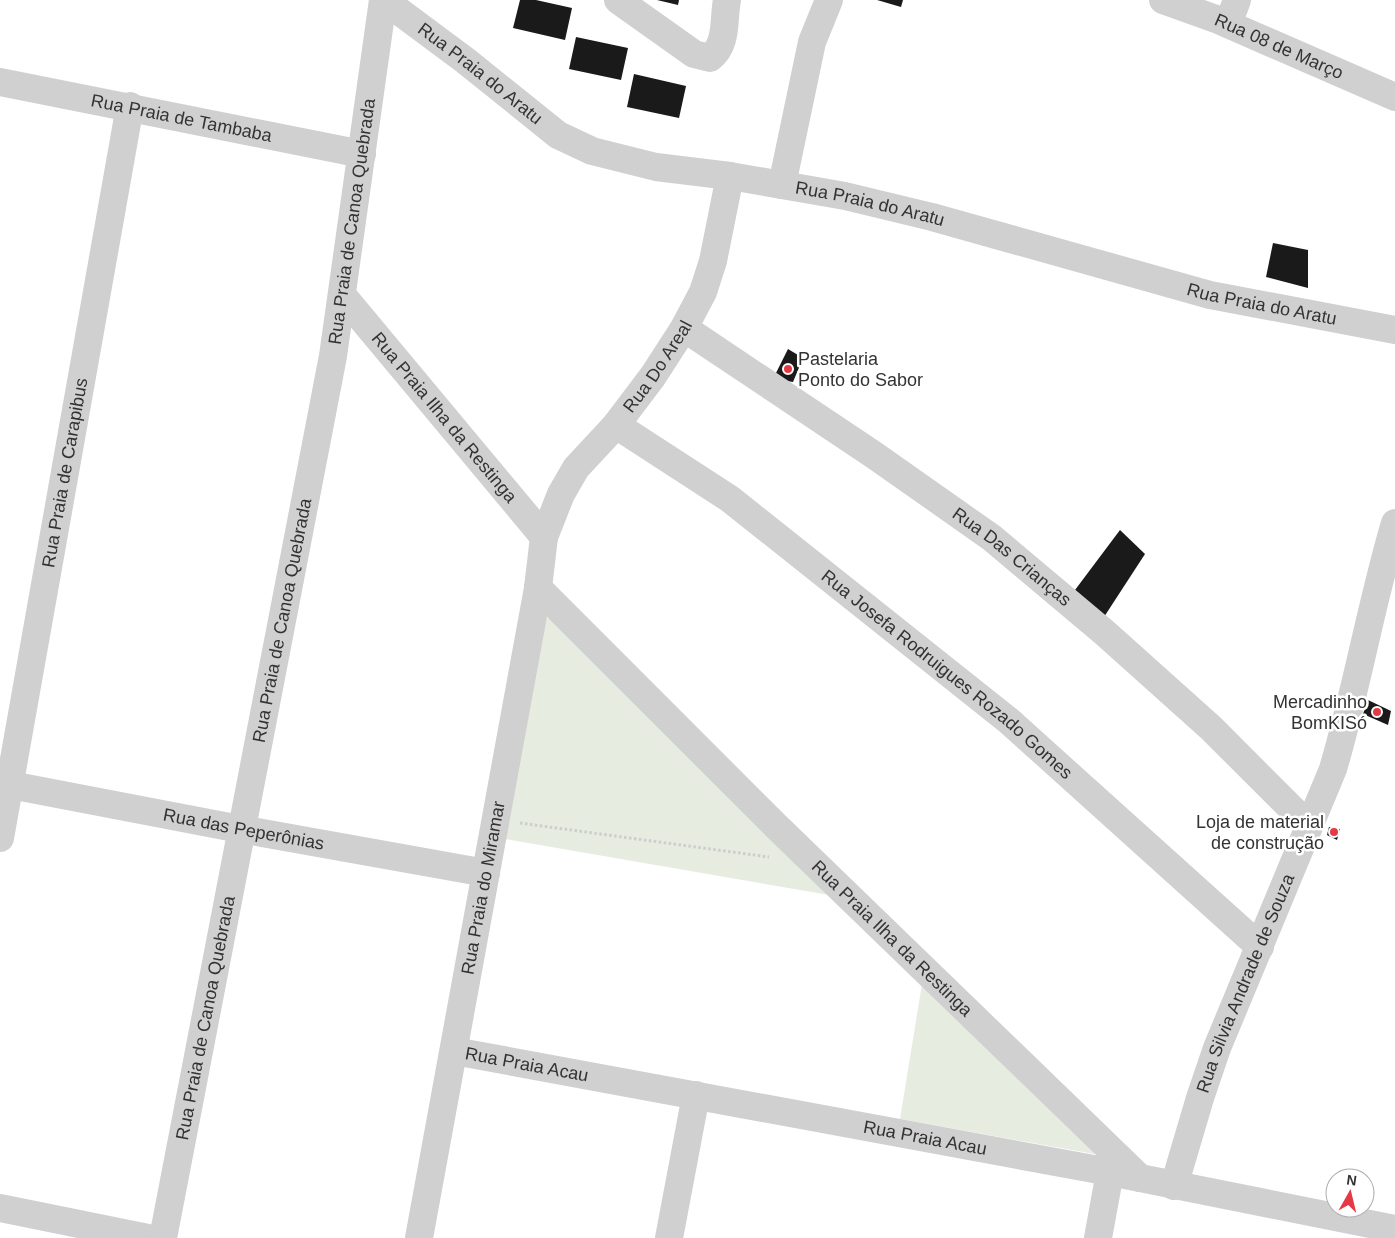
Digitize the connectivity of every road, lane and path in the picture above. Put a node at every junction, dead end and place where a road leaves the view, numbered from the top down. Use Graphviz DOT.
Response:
graph roads {
  1 [pos="383,0"];
  2 [pos="618,0"];
  3 [pos="727,0"];
  4 [pos="829,0"];
  5 [pos="1163,0"];
  6 [pos="1233,12"];
  7 [pos="0,82"];
  8 [pos="1395,97"];
  9 [pos="130,106"];
  10 [pos="362,154"];
  11 [pos="730,176"];
  12 [pos="782,185"];
  13 [pos="343,296"];
  14 [pos="684,328"];
  15 [pos="1395,330"];
  16 [pos="616,425"];
  17 [pos="1395,523"];
  18 [pos="544,537"];
  19 [pos="538,588"];
  20 [pos="5,784"];
  21 [pos="495,820"];
  22 [pos="1308,826"];
  23 [pos="240,829"];
  24 [pos="0,838"];
  25 [pos="776,858"];
  26 [pos="486,873"];
  27 [pos="1260,947"];
  28 [pos="454,1051"];
  29 [pos="696,1095"];
  30 [pos="1110,1172"];
  31 [pos="1140,1178"];
  32 [pos="1174,1186"];
  33 [pos="0,1208"];
  34 [pos="1386,1231"];
  35 [pos="148,1238"];
  36 [pos="162,1238"];
  37 [pos="419,1238"];
  38 [pos="669,1238"];
  39 [pos="1098,1238"];
  1 -- 10 [label="street, Rua Praia de Canoa Quebrada"];
  1 -- 11 [label="street, Rua Praia do Aratu"];
  2 -- 3 [label="street"];
  4 -- 12 [label="street"];
  5 -- 6 [label="street, Rua 08 de Março"];
  6 -- 8 [label="street, Rua 08 de Março"];
  7 -- 9 [label="street, Rua Praia de Tambaba"];
  9 -- 10 [label="street, Rua Praia de Tambaba"];
  9 -- 20 [label="street, Rua Praia de Carapibus"];
  10 -- 13 [label="street, Rua Praia de Canoa Quebrada"];
  11 -- 12 [label="street, Rua Praia do Aratu"];
  11 -- 14 [label="street, Rua Do Areal"];
  12 -- 15 [label="street, Rua Praia do Aratu"];
  13 -- 18 [label="street, Rua Praia Ilha da Restinga"];
  13 -- 23 [label="street, Rua Praia de Canoa Quebrada"];
  14 -- 16 [label="street, Rua Do Areal"];
  14 -- 22 [label="street, Rua Das Crianças"];
  16 -- 18 [label="street, Rua Do Areal"];
  16 -- 27 [label="street, Rua Josefa Rodruigues Rozado Gomes"];
  17 -- 22 [label="street, Rua Silvia Andrade de Souza"];
  18 -- 19 [label="street, Rua Praia do Miramar"];
  19 -- 21 [label="street, Rua Praia do Miramar"];
  19 -- 31 [label="street, Rua Praia Ilha da Restinga"];
  20 -- 23 [label="street, Rua das Peperônias"];
  20 -- 24 [label="street, Rua Praia de Carapibus"];
  21 -- 25 [label="path"];
  21 -- 26 [label="street, Rua Praia do Miramar"];
  22 -- 27 [label="street, Rua Silvia Andrade de Souza"];
  23 -- 26 [label="street, Rua das Peperônias"];
  23 -- 36 [label="street, Rua Praia de Canoa Quebrada"];
  26 -- 28 [label="street, Rua Praia do Miramar"];
  27 -- 32 [label="street, Rua Silvia Andrade de Souza"];
  28 -- 29 [label="street, Rua Praia Acau"];
  28 -- 37 [label="street, Rua Praia do Miramar"];
  29 -- 30 [label="street, Rua Praia Acau"];
  29 -- 38 [label="street"];
  30 -- 31 [label="street, Rua Praia Acau"];
  30 -- 39 [label="street"];
  31 -- 32 [label="street, Rua Praia Acau"];
  32 -- 34 [label="street, Rua Praia Acau"];
  33 -- 35 [label="street"];
}
